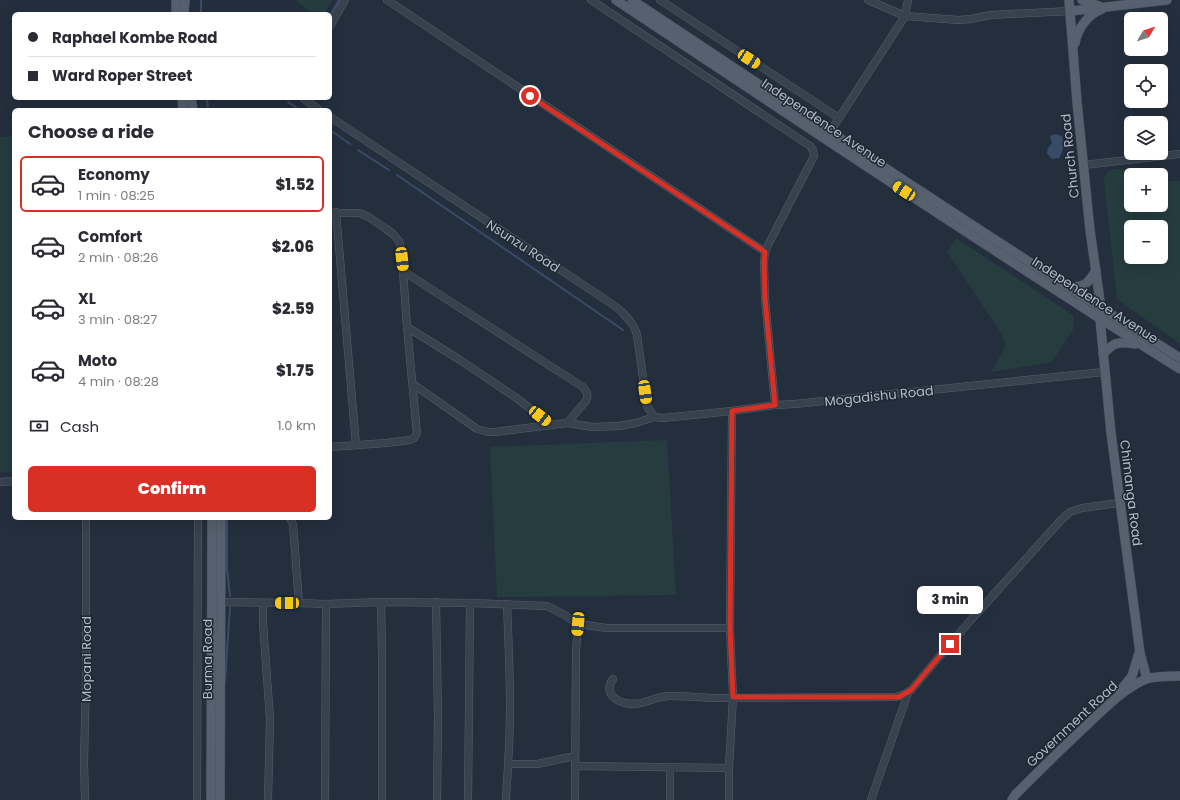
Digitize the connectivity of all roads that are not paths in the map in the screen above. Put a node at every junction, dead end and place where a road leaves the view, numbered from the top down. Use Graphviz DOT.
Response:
graph roads {
  1 [pos="176,0"];
  2 [pos="185,0"];
  3 [pos="345,0"];
  4 [pos="387,0"];
  5 [pos="591,0"];
  6 [pos="616,0"];
  7 [pos="632,0"];
  8 [pos="660,0"];
  9 [pos="868,0"];
  10 [pos="908,0"];
  11 [pos="1069,0"];
  12 [pos="1082,0"];
  13 [pos="1167,0"];
  14 [pos="1111,6"];
  15 [pos="1070,11"];
  16 [pos="176,12"];
  17 [pos="184,12"];
  18 [pos="905,16"];
  19 [pos="332,23"];
  20 [pos="1073,49"];
  21 [pos="306,100"];
  22 [pos="316,108"];
  23 [pos="839,118"];
  24 [pos="332,122"];
  25 [pos="830,132"];
  26 [pos="1180,154"];
  27 [pos="1084,165"];
  28 [pos="333,213"];
  29 [pos="765,252"];
  30 [pos="1096,270"];
  31 [pos="403,271"];
  32 [pos="1066,286"];
  33 [pos="1101,308"];
  34 [pos="1100,319"];
  35 [pos="407,327"];
  36 [pos="1142,346"];
  37 [pos="1103,354"];
  38 [pos="1180,358"];
  39 [pos="1180,369"];
  40 [pos="1104,372"];
  41 [pos="413,384"];
  42 [pos="775,405"];
  43 [pos="732,411"];
  44 [pos="654,417"];
  45 [pos="567,423"];
  46 [pos="552,425"];
  47 [pos="356,445"];
  48 [pos="332,447"];
  49 [pos="12,481"];
  50 [pos="0,482"];
  51 [pos="1119,503"];
  52 [pos="86,520"];
  53 [pos="198,520"];
  54 [pos="212,520"];
  55 [pos="221,520"];
  56 [pos="291,520"];
  57 [pos="221,602"];
  58 [pos="381,602"];
  59 [pos="436,602"];
  60 [pos="263,603"];
  61 [pos="299,603"];
  62 [pos="470,603"];
  63 [pos="326,604"];
  64 [pos="507,604"];
  65 [pos="578,624"];
  66 [pos="730,628"];
  67 [pos="1140,653"];
  68 [pos="1180,676"];
  69 [pos="613,679"];
  70 [pos="1147,679"];
  71 [pos="908,693"];
  72 [pos="1118,696"];
  73 [pos="733,697"];
  74 [pos="575,756"];
  75 [pos="508,764"];
  76 [pos="576,766"];
  77 [pos="670,767"];
  78 [pos="729,768"];
  79 [pos="1015,798"];
  80 [pos="85,800"];
  81 [pos="197,800"];
  82 [pos="211,800"];
  83 [pos="220,800"];
  84 [pos="268,800"];
  85 [pos="324,800"];
  86 [pos="382,800"];
  87 [pos="437,800"];
  88 [pos="468,800"];
  89 [pos="506,800"];
  90 [pos="575,800"];
  91 [pos="670,800"];
  92 [pos="729,800"];
  93 [pos="872,800"];
  1 -- 16 [label="main road"];
  2 -- 17 [label="main road"];
  3 -- 19 [label="street"];
  4 -- 29 [label="street"];
  5 -- 29 [label="street"];
  6 -- 34 [label="main road, Independence Avenue"];
  7 -- 25 [label="main road, Independence Avenue"];
  8 -- 23 [label="street"];
  9 -- 18 [label="street"];
  10 -- 18 [label="street"];
  11 -- 15 [label="main road, Church Road"];
  12 -- 14 [label="main road"];
  13 -- 14 [label="main road"];
  14 -- 15 [label="main road"];
  14 -- 20 [label="main road"];
  15 -- 18 [label="street"];
  15 -- 20 [label="main road, Church Road"];
  18 -- 23 [label="street"];
  20 -- 27 [label="main road, Church Road"];
  21 -- 22 [label="street"];
  23 -- 25 [label="street"];
  24 -- 44 [label="street, Nsunzu Road"];
  25 -- 32 [label="main road, Independence Avenue"];
  26 -- 27 [label="street"];
  27 -- 30 [label="main road, Church Road"];
  28 -- 31 [label="street"];
  28 -- 47 [label="street"];
  29 -- 42 [label="street"];
  30 -- 32 [label="main road"];
  30 -- 33 [label="main road, Church Road"];
  31 -- 35 [label="street"];
  31 -- 45 [label="street"];
  32 -- 33 [label="main road, Independence Avenue"];
  33 -- 34 [label="main road, Chimanga Road"];
  33 -- 38 [label="main road, Independence Avenue"];
  34 -- 36 [label="main road, Independence Avenue"];
  34 -- 37 [label="main road, Chimanga Road"];
  35 -- 41 [label="street"];
  35 -- 46 [label="street"];
  36 -- 37 [label="main road"];
  36 -- 39 [label="main road, Independence Avenue"];
  37 -- 40 [label="main road, Chimanga Road"];
  40 -- 42 [label="street, Mogadishu Road"];
  40 -- 51 [label="main road, Chimanga Road"];
  41 -- 46 [label="street, Mogadishu Road"];
  41 -- 47 [label="street"];
  42 -- 43 [label="street, Mogadishu Road"];
  43 -- 44 [label="street, Mogadishu Road"];
  43 -- 66 [label="street"];
  44 -- 45 [label="street, Mogadishu Road"];
  45 -- 46 [label="street, Mogadishu Road"];
  47 -- 48 [label="street"];
  49 -- 50 [label="street"];
  51 -- 67 [label="main road, Chimanga Road"];
  51 -- 71 [label="street"];
  52 -- 80 [label="street, Mopani Road"];
  53 -- 81 [label="street"];
  54 -- 82 [label="main road, Burma Road"];
  55 -- 57 [label="main road, Burma Road"];
  56 -- 61 [label="street"];
  57 -- 60 [label="street"];
  57 -- 83 [label="main road, Burma Road"];
  58 -- 59 [label="street"];
  58 -- 63 [label="street"];
  58 -- 86 [label="street"];
  59 -- 62 [label="street"];
  59 -- 87 [label="street"];
  60 -- 61 [label="street"];
  60 -- 84 [label="street"];
  61 -- 63 [label="street"];
  62 -- 64 [label="street"];
  62 -- 88 [label="street"];
  63 -- 85 [label="street"];
  64 -- 65 [label="street"];
  64 -- 75 [label="street"];
  65 -- 66 [label="street"];
  65 -- 74 [label="street"];
  66 -- 73 [label="street"];
  67 -- 70 [label="main road, Chimanga Road"];
  67 -- 72 [label="main road"];
  68 -- 70 [label="main road, Government Road"];
  69 -- 73 [label="street"];
  70 -- 72 [label="main road, Government Road"];
  71 -- 73 [label="street"];
  71 -- 93 [label="street"];
  72 -- 79 [label="main road, Government Road"];
  73 -- 78 [label="street"];
  74 -- 75 [label="street"];
  74 -- 76 [label="street"];
  75 -- 89 [label="street"];
  76 -- 77 [label="street"];
  76 -- 90 [label="street"];
  77 -- 78 [label="street"];
  77 -- 91 [label="street"];
  78 -- 92 [label="street"];
}
